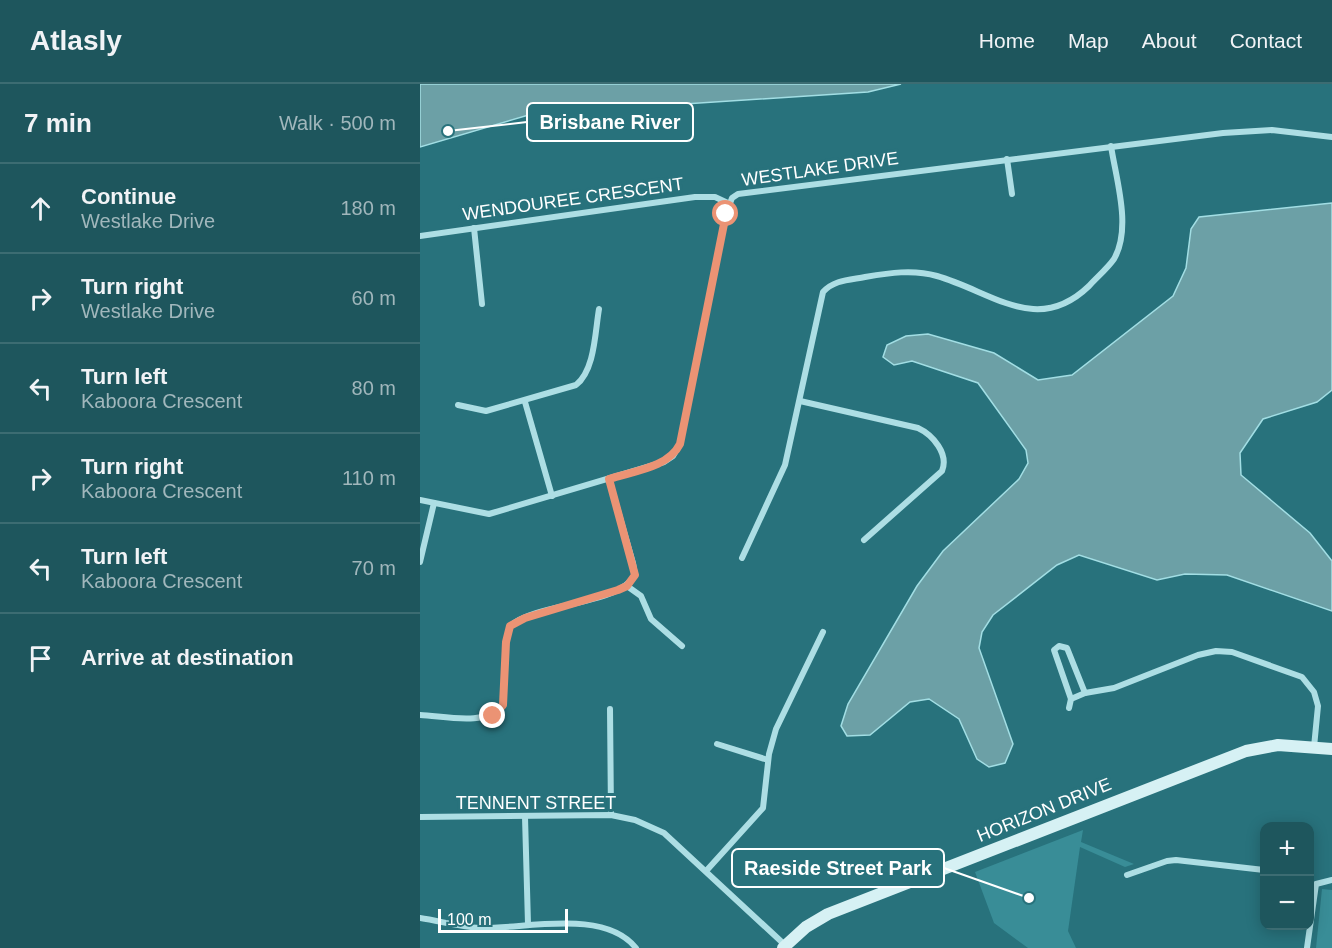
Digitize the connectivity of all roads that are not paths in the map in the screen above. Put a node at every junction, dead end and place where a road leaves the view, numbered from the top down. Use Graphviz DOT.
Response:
graph roads {
  1 [pos="1332,137"];
  2 [pos="1112,146"];
  3 [pos="1007,159"];
  4 [pos="1012,194"];
  5 [pos="730,204"];
  6 [pos="474,228"];
  7 [pos="420,236"];
  8 [pos="482,304"];
  9 [pos="599,309"];
  10 [pos="800,401"];
  11 [pos="525,402"];
  12 [pos="458,405"];
  13 [pos="609,479"];
  14 [pos="552,496"];
  15 [pos="420,500"];
  16 [pos="434,503"];
  17 [pos="864,540"];
  18 [pos="742,558"];
  19 [pos="420,562"];
  20 [pos="627,586"];
  21 [pos="823,632"];
  22 [pos="682,646"];
  23 [pos="1085,693"];
  24 [pos="1071,699"];
  25 [pos="1069,708"];
  26 [pos="610,709"];
  27 [pos="420,715"];
  28 [pos="717,744"];
  29 [pos="1314,747"];
  30 [pos="1332,749"];
  31 [pos="768,760"];
  32 [pos="611,815"];
  33 [pos="420,817"];
  34 [pos="525,818"];
  35 [pos="707,870"];
  36 [pos="1260,870"];
  37 [pos="1127,875"];
  38 [pos="1332,880"];
  39 [pos="1316,884"];
  40 [pos="420,918"];
  41 [pos="528,924"];
  42 [pos="784,946"];
  43 [pos="636,948"];
  44 [pos="1307,948"];
  1 -- 2 [label="street, WESTLAKE DRIVE"];
  2 -- 3 [label="street, WESTLAKE DRIVE"];
  2 -- 10 [label="street"];
  3 -- 4 [label="street"];
  3 -- 5 [label="street, WESTLAKE DRIVE"];
  5 -- 6 [label="street, WENDOUREE CRESCENT"];
  5 -- 13 [label="street, WESTLAKE DRIVE"];
  6 -- 7 [label="street, WENDOUREE CRESCENT"];
  6 -- 8 [label="street"];
  9 -- 11 [label="street"];
  10 -- 17 [label="street"];
  10 -- 18 [label="street"];
  11 -- 12 [label="street"];
  11 -- 14 [label="street"];
  13 -- 14 [label="street, WESTLAKE DRIVE"];
  13 -- 20 [label="street"];
  14 -- 16 [label="street, WESTLAKE DRIVE"];
  15 -- 16 [label="street, WESTLAKE DRIVE"];
  16 -- 19 [label="street"];
  20 -- 22 [label="street"];
  20 -- 27 [label="street"];
  21 -- 31 [label="street"];
  23 -- 24 [label="street"];
  23 -- 24 [label="street"];
  23 -- 29 [label="street"];
  24 -- 25 [label="street"];
  26 -- 32 [label="street"];
  28 -- 31 [label="street"];
  29 -- 30 [label="street, HORIZON DRIVE"];
  29 -- 42 [label="street, HORIZON DRIVE"];
  31 -- 35 [label="street"];
  32 -- 34 [label="street, TENNENT STREET"];
  32 -- 35 [label="street, TENNENT STREET"];
  33 -- 34 [label="street, TENNENT STREET"];
  34 -- 41 [label="street"];
  35 -- 42 [label="street, TENNENT STREET"];
  36 -- 37 [label="street"];
  38 -- 39 [label="street"];
  39 -- 44 [label="street"];
  40 -- 41 [label="street"];
  41 -- 43 [label="street"];
}
